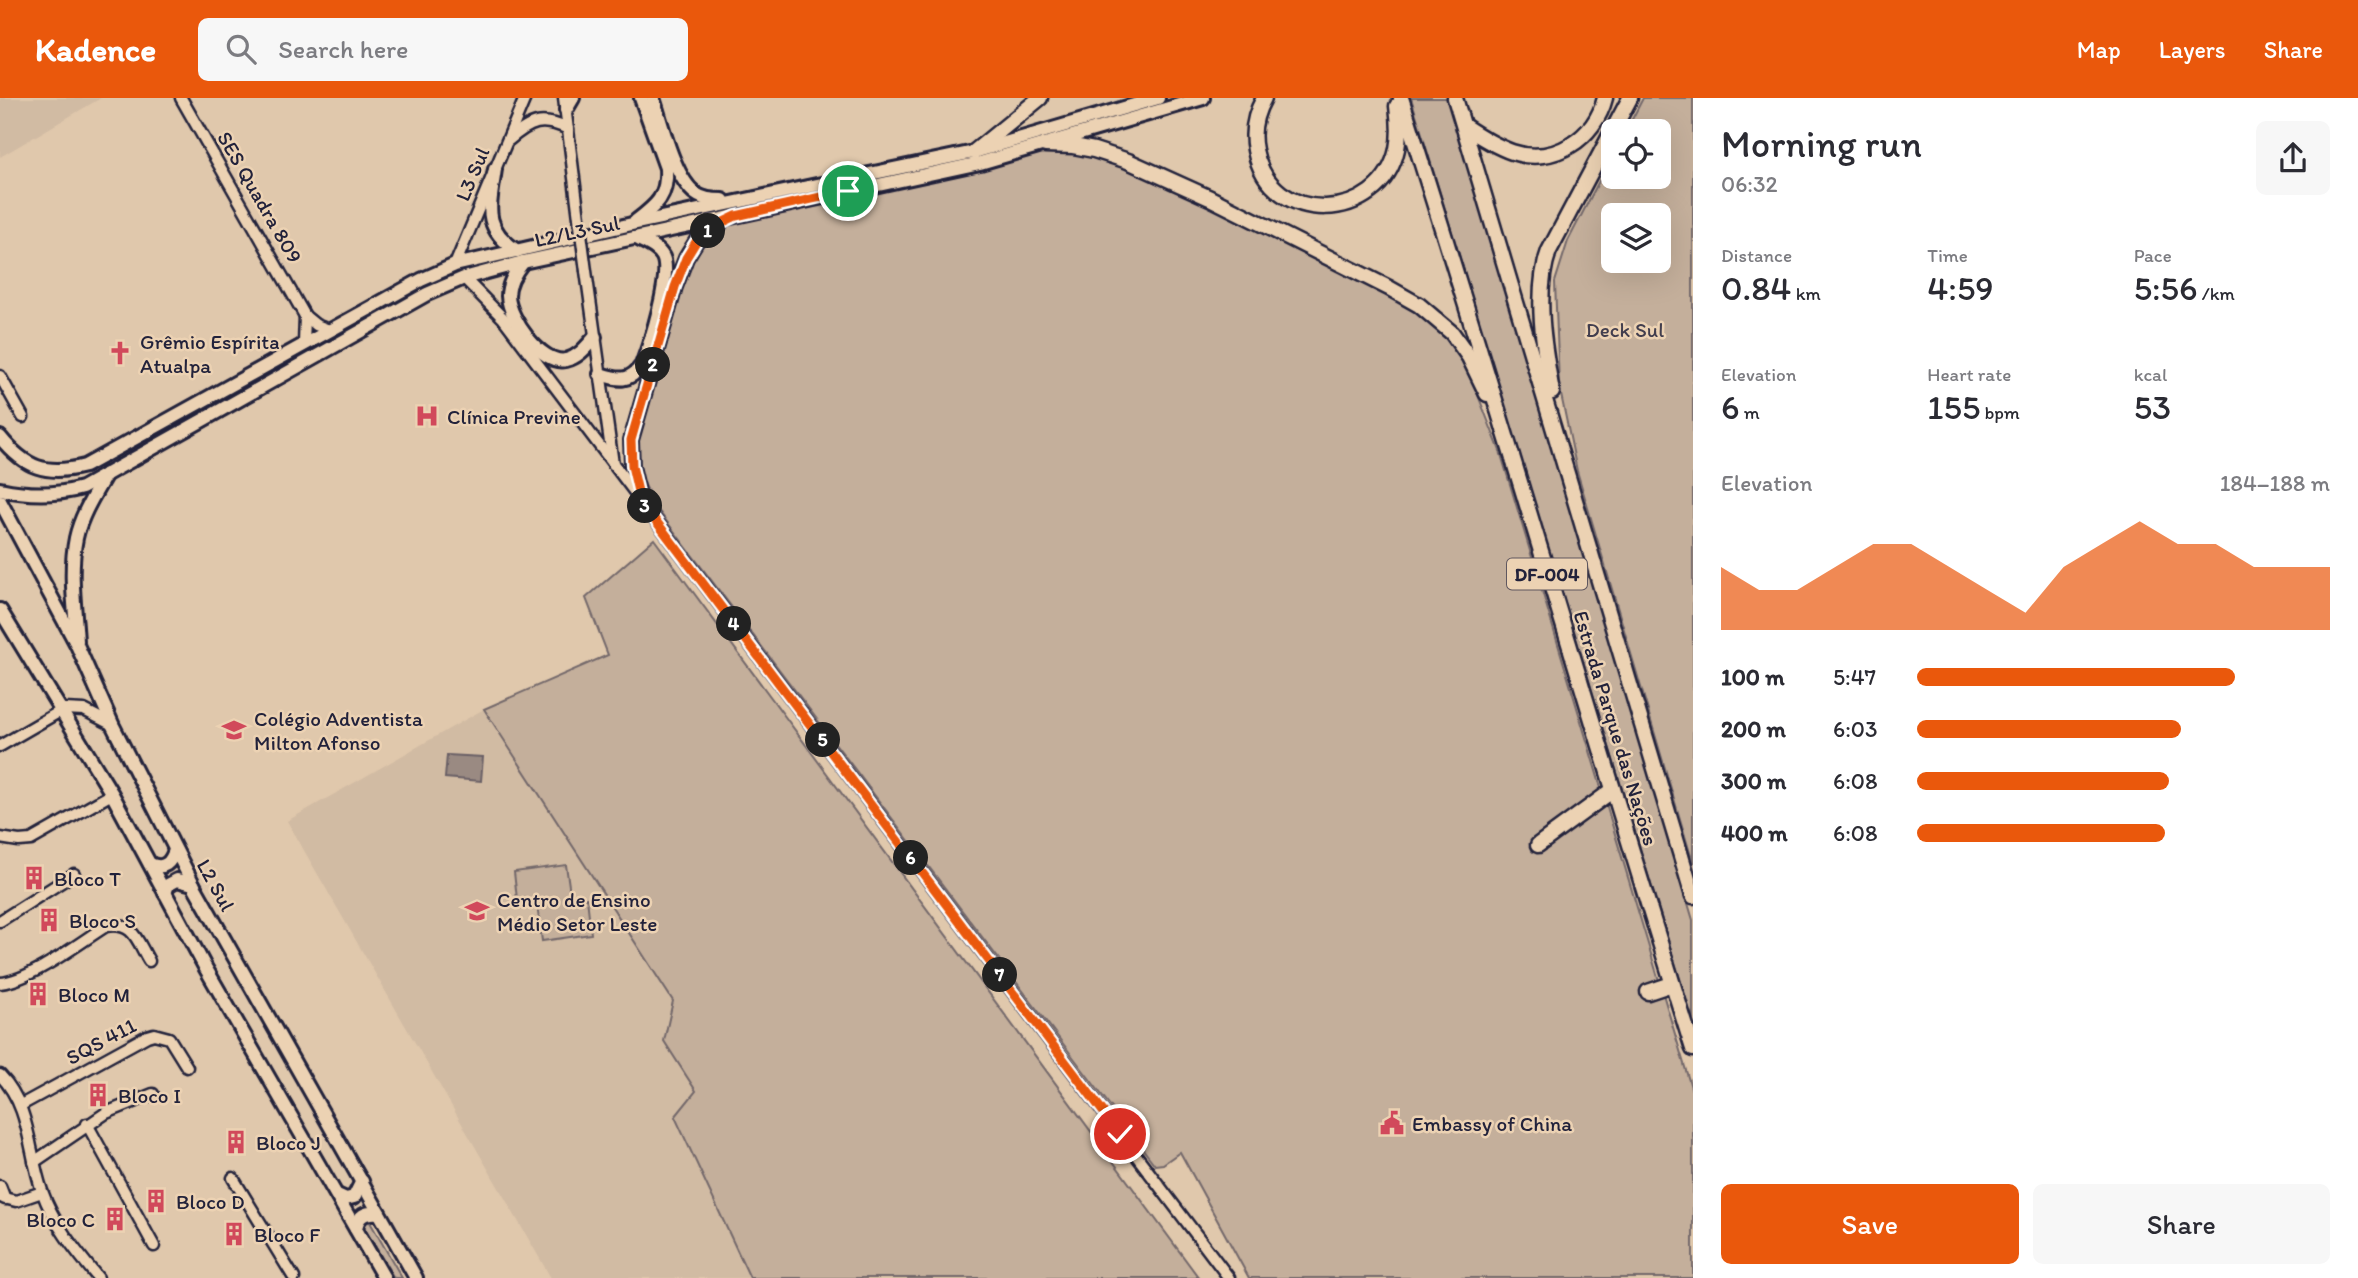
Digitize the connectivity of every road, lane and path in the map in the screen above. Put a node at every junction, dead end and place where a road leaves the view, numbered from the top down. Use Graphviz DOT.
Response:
graph roads {
  1 [pos="181,98"];
  2 [pos="525,98"];
  3 [pos="573,98"];
  4 [pos="641,98"];
  5 [pos="653,98"];
  6 [pos="1040,98"];
  7 [pos="1158,98"];
  8 [pos="1203,98"];
  9 [pos="1264,98"];
  10 [pos="1399,98"];
  11 [pos="1455,98"];
  12 [pos="1605,98"];
  13 [pos="1630,98"];
  14 [pos="565,104"];
  15 [pos="1464,126"];
  16 [pos="568,130"];
  17 [pos="506,143"];
  18 [pos="1045,145"];
  19 [pos="974,152"];
  20 [pos="495,169"];
  21 [pos="741,201"];
  22 [pos="736,216"];
  23 [pos="632,224"];
  24 [pos="636,238"];
  25 [pos="520,257"];
  26 [pos="455,265"];
  27 [pos="464,278"];
  28 [pos="305,316"];
  29 [pos="329,330"];
  30 [pos="595,337"];
  31 [pos="304,344"];
  32 [pos="600,374"];
  33 [pos="0,376"];
  34 [pos="23,417"];
  35 [pos="0,438"];
  36 [pos="1558,438"];
  37 [pos="1508,440"];
  38 [pos="613,465"];
  39 [pos="106,474"];
  40 [pos="0,489"];
  41 [pos="640,500"];
  42 [pos="0,501"];
  43 [pos="0,610"];
  44 [pos="77,645"];
  45 [pos="60,710"];
  46 [pos="113,726"];
  47 [pos="0,747"];
  48 [pos="1613,790"];
  49 [pos="112,794"];
  50 [pos="0,838"];
  51 [pos="1538,845"];
  52 [pos="175,850"];
  53 [pos="150,864"];
  54 [pos="74,874"];
  55 [pos="193,884"];
  56 [pos="165,892"];
  57 [pos="1693,896"];
  58 [pos="0,921"];
  59 [pos="149,961"];
  60 [pos="0,983"];
  61 [pos="1672,984"];
  62 [pos="1648,992"];
  63 [pos="1693,1049"];
  64 [pos="187,1067"];
  65 [pos="0,1075"];
  66 [pos="153,1094"];
  67 [pos="21,1105"];
  68 [pos="87,1124"];
  69 [pos="34,1162"];
  70 [pos="233,1178"];
  71 [pos="362,1181"];
  72 [pos="0,1186"];
  73 [pos="42,1192"];
  74 [pos="337,1195"];
  75 [pos="2,1198"];
  76 [pos="379,1213"];
  77 [pos="356,1229"];
  78 [pos="153,1246"];
  79 [pos="98,1278"];
  80 [pos="294,1278"];
  81 [pos="384,1278"];
  82 [pos="416,1278"];
  83 [pos="1229,1278"];
  1 -- 28 [label="street, SES Quadra 809"];
  2 -- 17 [label="street, L3 Sul"];
  3 -- 14 [label="main road"];
  4 -- 23 [label="main road"];
  5 -- 21 [label="main road"];
  6 -- 19 [label="highway"];
  7 -- 19 [label="main road, L2/L3 Sul"];
  8 -- 18 [label="main road, L2/L3 Sul"];
  9 -- 10 [label="highway"];
  10 -- 37 [label="highway, Estrada Parque das Nações / DF-004"];
  11 -- 15 [label="highway, Estrada Parque das Nações / DF-004"];
  12 -- 15 [label="highway"];
  13 -- 36 [label="highway"];
  14 -- 16 [label="street"];
  15 -- 36 [label="highway, Estrada Parque das Nações / DF-004"];
  16 -- 17 [label="street"];
  16 -- 30 [label="street, bridge"];
  17 -- 20 [label="street, L3 Sul"];
  18 -- 22 [label="main road, L2/L3 Sul"];
  18 -- 37 [label="highway"];
  19 -- 21 [label="main road, L2/L3 Sul"];
  20 -- 25 [label="main road"];
  20 -- 26 [label="street, L3 Sul"];
  21 -- 23 [label="main road, L2/L3 Sul"];
  22 -- 24 [label="main road, L2/L3 Sul"];
  22 -- 41 [label="main road"];
  23 -- 25 [label="main road, L2/L3 Sul"];
  24 -- 25 [label="main road, L2/L3 Sul"];
  24 -- 32 [label="main road"];
  25 -- 26 [label="main road, L2/L3 Sul"];
  25 -- 27 [label="main road, L2/L3 Sul"];
  25 -- 30 [label="main road"];
  26 -- 29 [label="main road, L2/L3 Sul"];
  27 -- 38 [label="street"];
  27 -- 39 [label="main road, L2/L3 Sul"];
  28 -- 29 [label="street"];
  28 -- 31 [label="street"];
  29 -- 31 [label="main road, L2/L3 Sul"];
  30 -- 32 [label="street"];
  31 -- 35 [label="main road, L2/L3 Sul"];
  32 -- 38 [label="street"];
  33 -- 34 [label="street"];
  36 -- 57 [label="highway, Estrada Parque das Nações / DF-004"];
  37 -- 48 [label="highway, Estrada Parque das Nações / DF-004"];
  38 -- 41 [label="street"];
  39 -- 40 [label="main road, L2/L3 Sul"];
  39 -- 44 [label="main road"];
  41 -- 83 [label="street"];
  42 -- 44 [label="main road, L2 Sul"];
  43 -- 45 [label="main road"];
  44 -- 46 [label="main road, L2 Sul"];
  45 -- 46 [label="street"];
  45 -- 47 [label="street"];
  45 -- 49 [label="main road"];
  46 -- 52 [label="main road, L2 Sul"];
  48 -- 51 [label="highway"];
  48 -- 61 [label="highway, Estrada Parque das Nações / DF-004"];
  49 -- 50 [label="street"];
  49 -- 53 [label="main road"];
  52 -- 53 [label="main road"];
  52 -- 55 [label="main road, L2 Sul"];
  53 -- 56 [label="main road"];
  54 -- 58 [label="street"];
  55 -- 56 [label="main road"];
  55 -- 71 [label="main road, L2 Sul"];
  56 -- 74 [label="main road"];
  59 -- 60 [label="street"];
  61 -- 62 [label="highway"];
  61 -- 63 [label="highway, Estrada Parque das Nações / DF-004"];
  64 -- 67 [label="street, SQS 411"];
  65 -- 67 [label="street"];
  66 -- 68 [label="street"];
  67 -- 69 [label="street"];
  68 -- 69 [label="street"];
  68 -- 78 [label="street"];
  69 -- 73 [label="street"];
  70 -- 80 [label="street"];
  71 -- 74 [label="main road"];
  71 -- 76 [label="main road, L2 Sul"];
  72 -- 75 [label="street"];
  73 -- 75 [label="street"];
  73 -- 79 [label="street"];
  74 -- 77 [label="main road"];
  76 -- 77 [label="main road"];
  76 -- 82 [label="main road, L2 Sul"];
  77 -- 81 [label="main road"];
}
